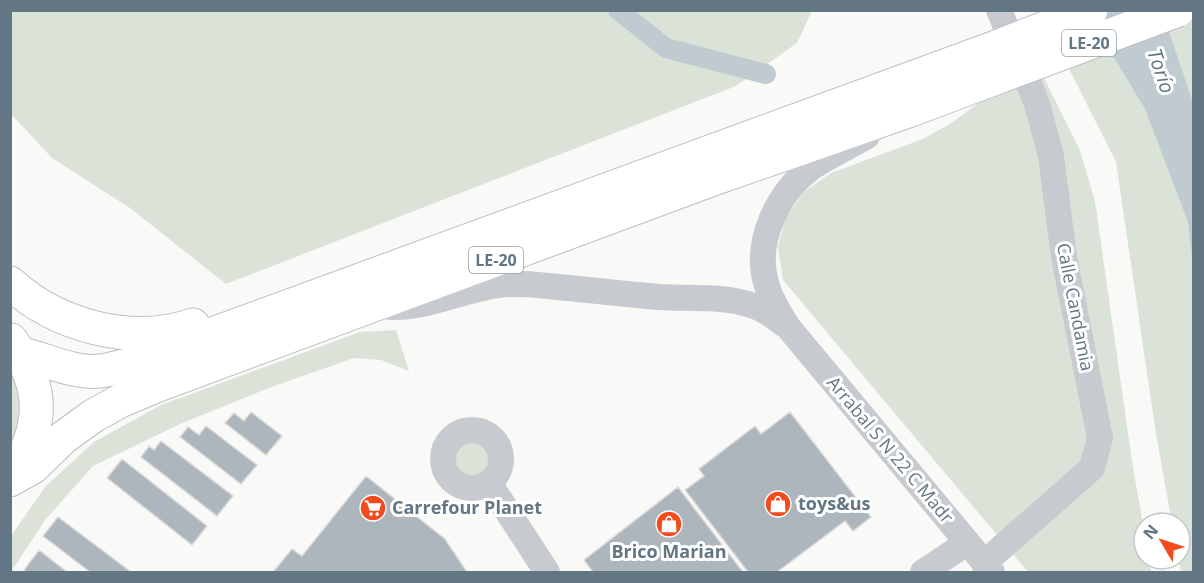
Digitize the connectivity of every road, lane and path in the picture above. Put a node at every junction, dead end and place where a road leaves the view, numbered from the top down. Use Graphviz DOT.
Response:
graph roads {
  1 [pos="999,10"];
  2 [pos="1091,10"];
  3 [pos="1178,10"];
  4 [pos="996,63"];
  5 [pos="911,110"];
  6 [pos="763,268"];
  7 [pos="10,283"];
  8 [pos="706,297"];
  9 [pos="370,306"];
  10 [pos="271,314"];
  11 [pos="788,327"];
  12 [pos="16,347"];
  13 [pos="10,479"];
  14 [pos="489,483"];
  15 [pos="967,543"];
  16 [pos="988,568"];
  17 [pos="547,573"];
  18 [pos="923,573"];
  1 -- 16 [label="street, Calle Candamia"];
  2 -- 4 [label="highway, LE-20, bridge"];
  3 -- 4 [label="highway, LE-20, bridge"];
  4 -- 5 [label="highway, LE-20"];
  4 -- 10 [label="highway, LE-20"];
  5 -- 6 [label="street, Arrabal S N 22 C Madr"];
  5 -- 9 [label="highway, LE-20"];
  6 -- 8 [label="street, Arrabal S N 22 C Madr"];
  6 -- 11 [label="street, Arrabal S N 22 C Madr"];
  7 -- 10 [label="highway"];
  8 -- 9 [label="street, Arrabal S N 22 C Madr"];
  8 -- 11 [label="street, Arrabal S N 22 C Madr"];
  9 -- 13 [label="highway, LE-20"];
  10 -- 12 [label="highway, LE-20"];
  11 -- 15 [label="street, Arrabal S N 22 C Madr"];
  12 -- 13 [label="highway"];
  14 -- 17 [label="street"];
  15 -- 16 [label="street, Arrabal S N 22 C Madr"];
  15 -- 18 [label="street"];
}
